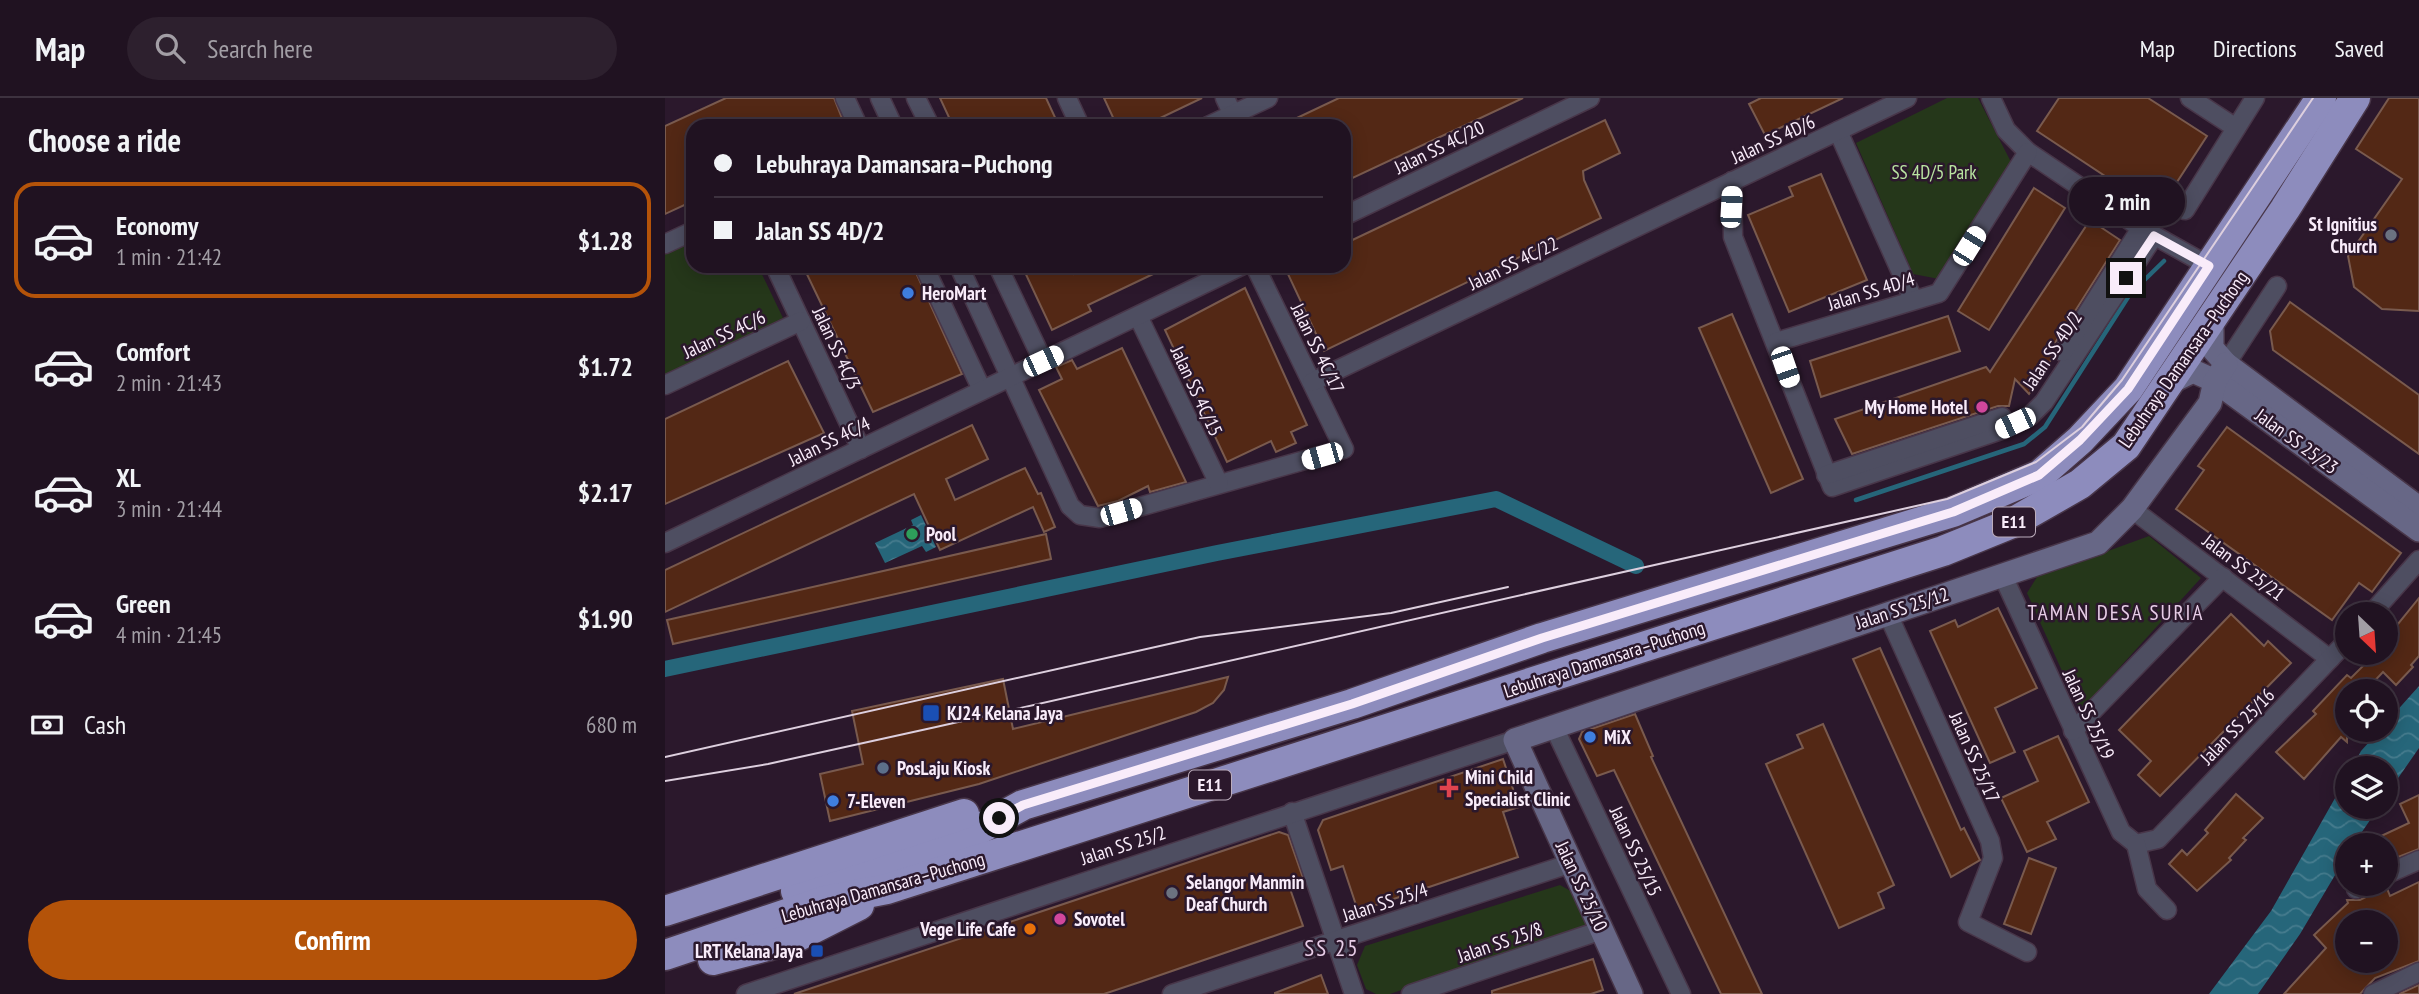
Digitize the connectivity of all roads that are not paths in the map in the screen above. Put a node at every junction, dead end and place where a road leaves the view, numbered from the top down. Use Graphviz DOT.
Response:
graph roads {
  1 [pos="845,98"];
  2 [pos="880,98"];
  3 [pos="916,98"];
  4 [pos="1067,98"];
  5 [pos="1225,98"];
  6 [pos="1268,98"];
  7 [pos="1590,98"];
  8 [pos="1907,98"];
  9 [pos="1991,98"];
  10 [pos="2190,98"];
  11 [pos="2255,98"];
  12 [pos="2321,98"];
  13 [pos="2355,98"];
  14 [pos="2362,98"];
  15 [pos="1233,115"];
  16 [pos="855,119"];
  17 [pos="890,119"];
  18 [pos="926,119"];
  19 [pos="1077,119"];
  20 [pos="1224,119"];
  21 [pos="2236,128"];
  22 [pos="1838,131"];
  23 [pos="2028,152"];
  24 [pos="2312,167"];
  25 [pos="1732,181"];
  26 [pos="2185,211"];
  27 [pos="1351,213"];
  28 [pos="2148,232"];
  29 [pos="686,234"];
  30 [pos="665,244"];
  31 [pos="2209,266"];
  32 [pos="778,273"];
  33 [pos="927,273"];
  34 [pos="962,273"];
  35 [pos="1001,273"];
  36 [pos="1227,273"];
  37 [pos="1258,273"];
  38 [pos="2277,286"];
  39 [pos="1913,299"];
  40 [pos="1138,316"];
  41 [pos="2212,317"];
  42 [pos="800,321"];
  43 [pos="1776,342"];
  44 [pos="1043,361"];
  45 [pos="2220,372"];
  46 [pos="1011,377"];
  47 [pos="1312,382"];
  48 [pos="2171,382"];
  49 [pos="665,385"];
  50 [pos="982,390"];
  51 [pos="861,449"];
  52 [pos="1214,477"];
  53 [pos="2419,508"];
  54 [pos="2132,509"];
  55 [pos="2419,530"];
  56 [pos="665,543"];
  57 [pos="2419,560"];
  58 [pos="2003,576"];
  59 [pos="2223,578"];
  60 [pos="2382,602"];
  61 [pos="1887,612"];
  62 [pos="2335,654"];
  63 [pos="2330,659"];
  64 [pos="1553,725"];
  65 [pos="2073,731"];
  66 [pos="1515,740"];
  67 [pos="1023,805"];
  68 [pos="1291,812"];
  69 [pos="2136,844"];
  70 [pos="2419,860"];
  71 [pos="1571,863"];
  72 [pos="2398,869"];
  73 [pos="887,890"];
  74 [pos="2167,910"];
  75 [pos="665,911"];
  76 [pos="1602,930"];
  77 [pos="665,934"];
  78 [pos="1336,940"];
  79 [pos="2027,952"];
  80 [pos="665,955"];
  81 [pos="2419,972"];
  82 [pos="665,976"];
  83 [pos="1209,988"];
  84 [pos="746,994"];
  85 [pos="1172,994"];
  86 [pos="1354,994"];
  87 [pos="1411,994"];
  88 [pos="1631,994"];
  89 [pos="1681,994"];
  90 [pos="2373,994"];
  1 -- 16 [label="street"];
  2 -- 17 [label="street"];
  3 -- 18 [label="street"];
  4 -- 19 [label="street"];
  5 -- 15 [label="street"];
  6 -- 15 [label="street"];
  7 -- 27 [label="street, Jalan SS 4C/20"];
  8 -- 22 [label="street, Jalan SS 4D/6"];
  9 -- 23 [label="street"];
  10 -- 21 [label="street"];
  11 -- 21 [label="street"];
  12 -- 31 [label="highway, Lebuhraya Damansara–Puchong / E11"];
  13 -- 24 [label="highway, Lebuhraya Damansara–Puchong / E11"];
  14 -- 24 [label="highway"];
  15 -- 20 [label="street"];
  21 -- 26 [label="street"];
  22 -- 25 [label="street, Jalan SS 4D/6"];
  22 -- 39 [label="street"];
  23 -- 28 [label="street"];
  23 -- 39 [label="street, Jalan SS 4D/4"];
  24 -- 41 [label="highway, Lebuhraya Damansara–Puchong / E11"];
  25 -- 43 [label="street"];
  25 -- 47 [label="street, Jalan SS 4C/22"];
  28 -- 31 [label="street"];
  28 -- 43 [label="street"];
  29 -- 30 [label="street"];
  31 -- 67 [label="highway, Lebuhraya Damansara–Puchong / E11"];
  32 -- 42 [label="street, Jalan SS 4C/3"];
  33 -- 50 [label="street"];
  34 -- 46 [label="street"];
  35 -- 44 [label="street"];
  36 -- 40 [label="street"];
  37 -- 47 [label="street, Jalan SS 4C/17"];
  38 -- 45 [label="street"];
  39 -- 43 [label="street, Jalan SS 4D/4"];
  40 -- 44 [label="street"];
  40 -- 52 [label="street, Jalan SS 4C/15"];
  41 -- 45 [label="street, Jalan SS 25/23"];
  41 -- 48 [label="highway, Lebuhraya Damansara–Puchong / E11"];
  42 -- 49 [label="street, Jalan SS 4C/6"];
  42 -- 51 [label="street, Jalan SS 4C/3"];
  44 -- 46 [label="street"];
  45 -- 48 [label="street, Jalan SS 25/23"];
  45 -- 53 [label="street, Jalan SS 25/23"];
  45 -- 54 [label="street, Jalan SS 25/12"];
  45 -- 55 [label="street, Jalan SS 25/23"];
  46 -- 50 [label="street, Jalan SS 4C/4"];
  46 -- 52 [label="street"];
  47 -- 52 [label="street, Jalan SS 4C/17"];
  48 -- 73 [label="highway, Lebuhraya Damansara–Puchong / E11"];
  50 -- 51 [label="street, Jalan SS 4C/4"];
  51 -- 56 [label="street, Jalan SS 4C/4"];
  54 -- 58 [label="street, Jalan SS 25/12"];
  54 -- 59 [label="street, Jalan SS 25/21"];
  57 -- 60 [label="street"];
  58 -- 61 [label="street, Jalan SS 25/12"];
  58 -- 65 [label="street, Jalan SS 25/19"];
  59 -- 63 [label="street, Jalan SS 25/21"];
  59 -- 65 [label="street"];
  61 -- 64 [label="street, Jalan SS 25/12"];
  61 -- 79 [label="street, Jalan SS 25/17"];
  62 -- 63 [label="street, Jalan SS 25/16"];
  63 -- 69 [label="street, Jalan SS 25/16"];
  64 -- 66 [label="street, Jalan SS 25/12"];
  64 -- 89 [label="street, Jalan SS 25/15"];
  65 -- 69 [label="street, Jalan SS 25/19"];
  66 -- 68 [label="street, Jalan SS 25/2"];
  66 -- 71 [label="street, Jalan SS 25/10"];
  67 -- 75 [label="highway"];
  67 -- 77 [label="highway, Lebuhraya Damansara–Puchong / E11"];
  68 -- 78 [label="street"];
  68 -- 84 [label="street, Jalan SS 25/2"];
  69 -- 74 [label="street"];
  70 -- 72 [label="street"];
  71 -- 76 [label="street, Jalan SS 25/10"];
  71 -- 78 [label="street, Jalan SS 25/4"];
  73 -- 80 [label="highway, Lebuhraya Damansara–Puchong / E11"];
  73 -- 82 [label="highway"];
  76 -- 87 [label="street, Jalan SS 25/8"];
  76 -- 88 [label="street, Jalan SS 25/10"];
  78 -- 83 [label="street, Jalan SS 25/4"];
  78 -- 86 [label="street"];
  81 -- 90 [label="street"];
  83 -- 85 [label="street, Jalan SS 25/4"];
}
